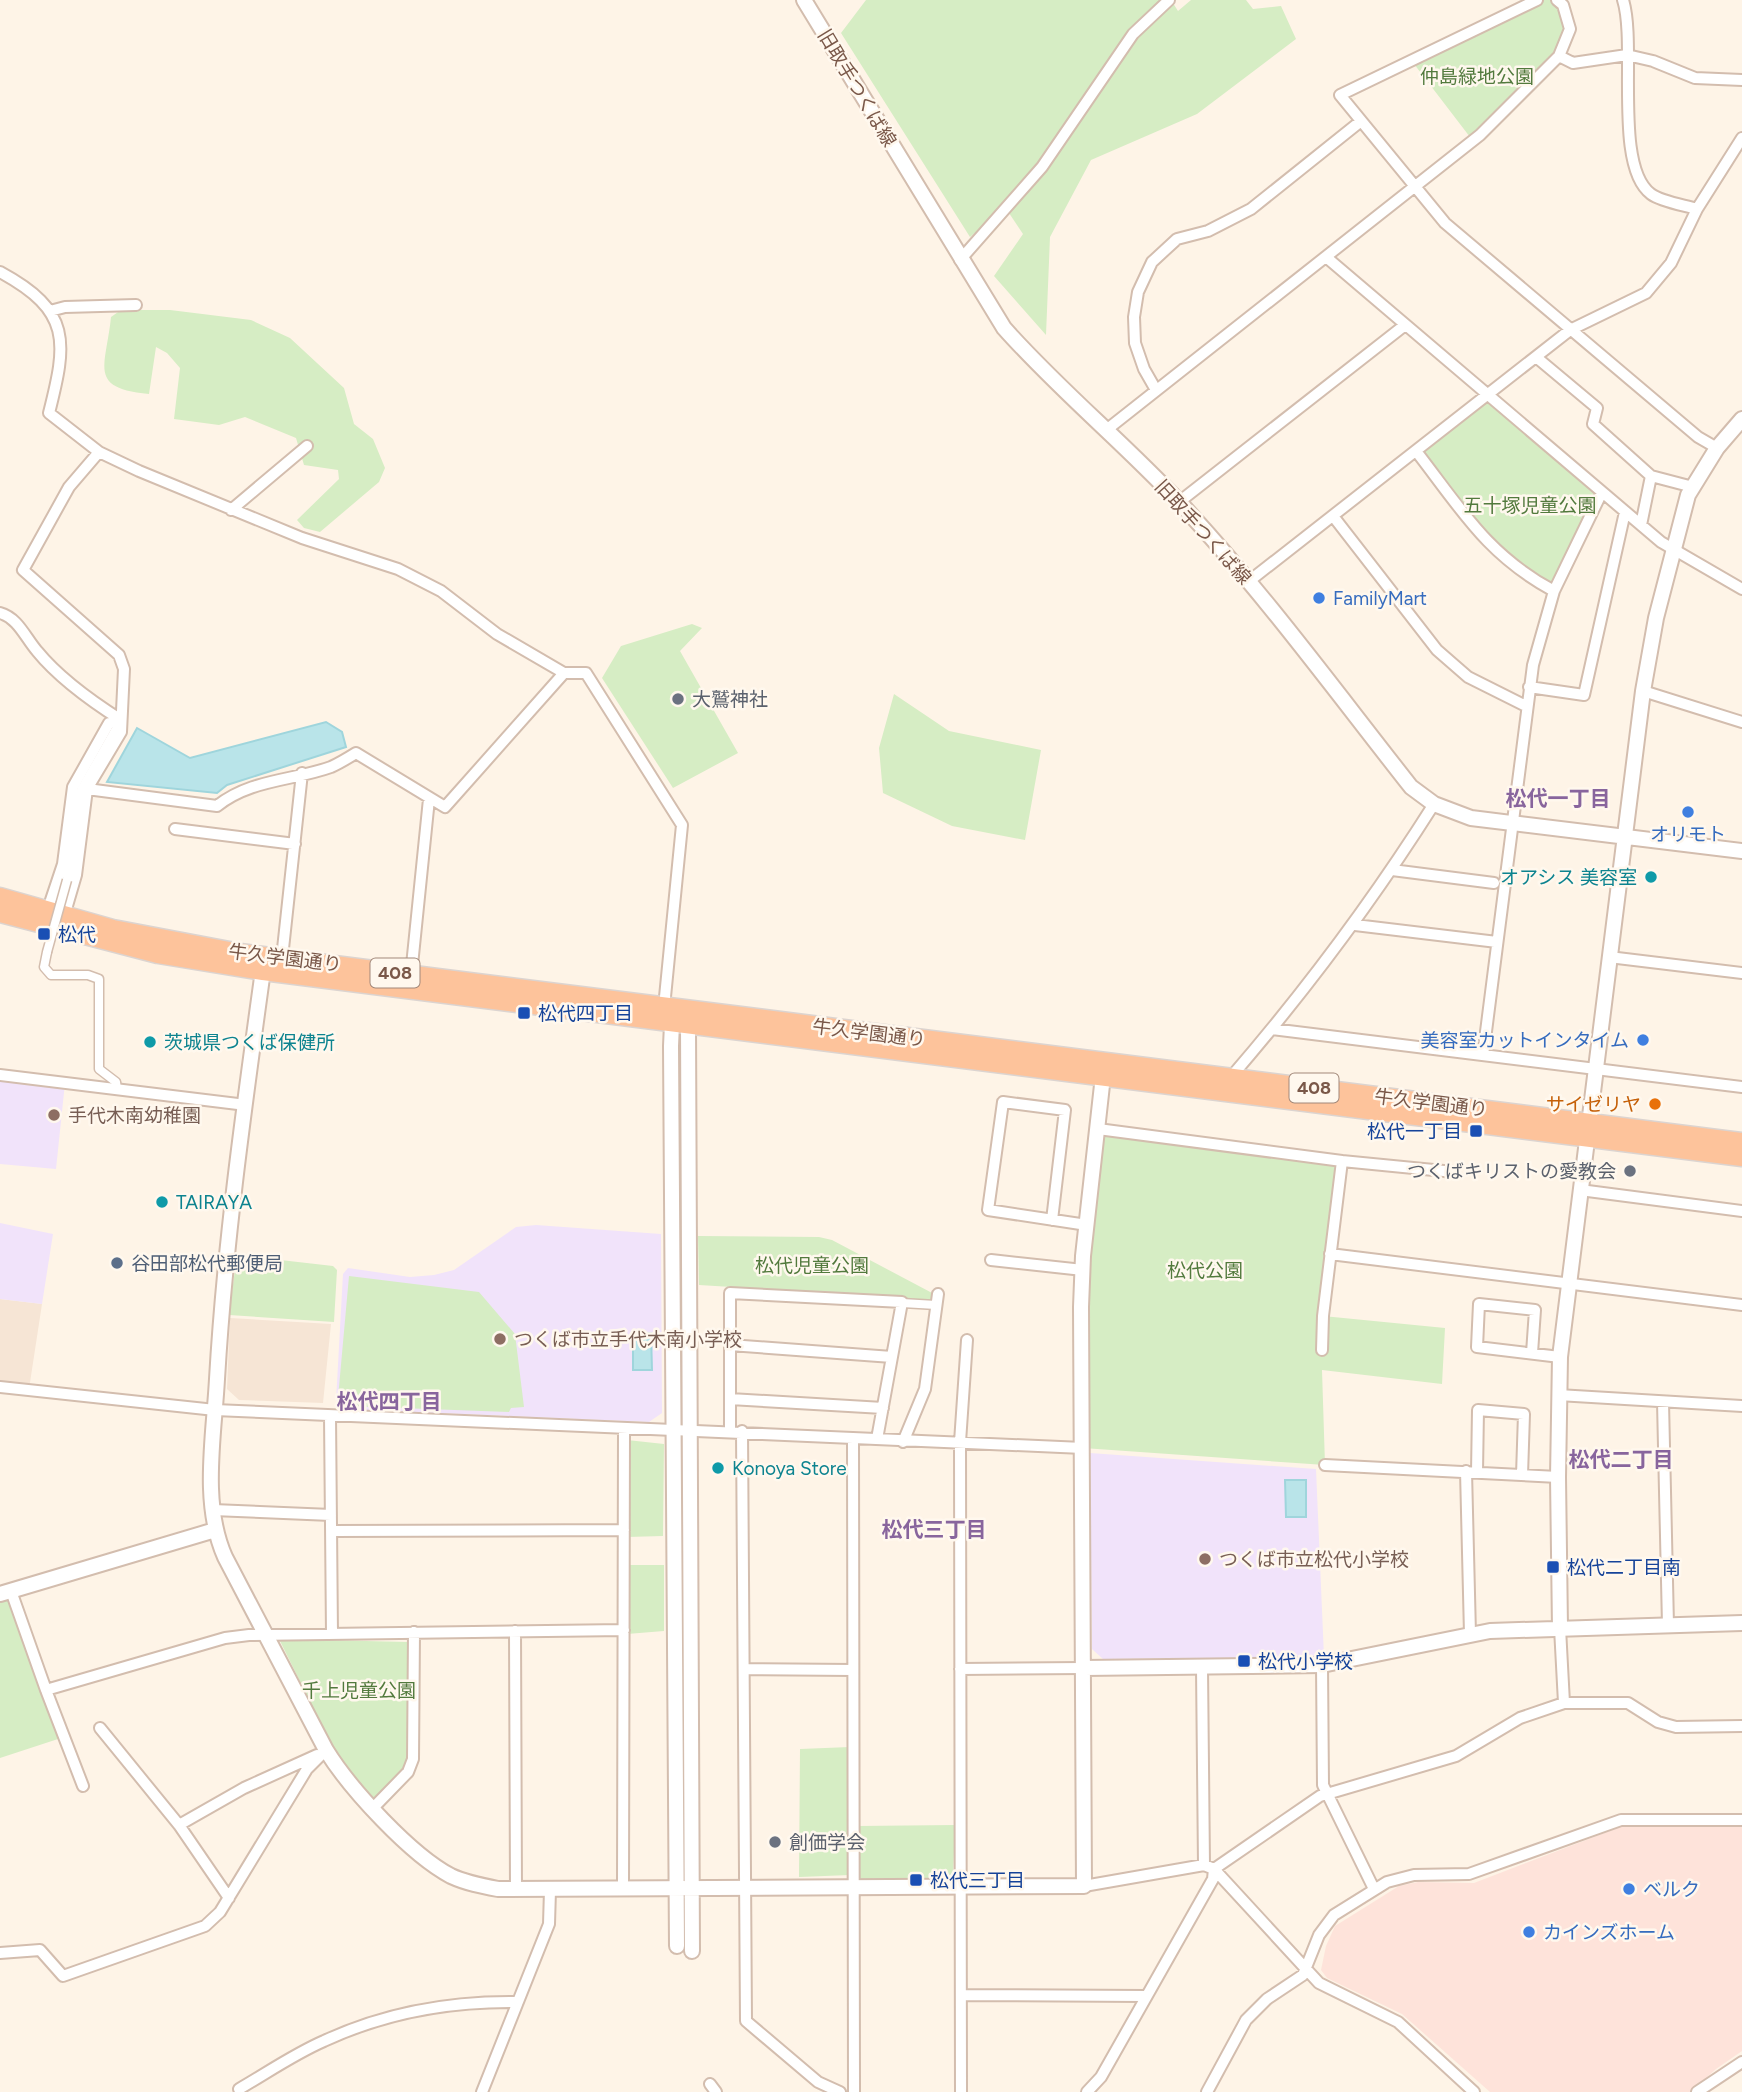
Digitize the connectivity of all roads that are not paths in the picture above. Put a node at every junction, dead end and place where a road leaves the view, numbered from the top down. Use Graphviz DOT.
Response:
graph roads {
  1 [pos="804,0"];
  2 [pos="1169,0"];
  3 [pos="1537,0"];
  4 [pos="1558,0"];
  5 [pos="1623,0"];
  6 [pos="1627,55"];
  7 [pos="1559,56"];
  8 [pos="1742,80"];
  9 [pos="1361,121"];
  10 [pos="1742,138"];
  11 [pos="1415,187"];
  12 [pos="1697,209"];
  13 [pos="1326,257"];
  14 [pos="960,260"];
  15 [pos="0,272"];
  16 [pos="136,305"];
  17 [pos="50,311"];
  18 [pos="1405,325"];
  19 [pos="1570,330"];
  20 [pos="1536,357"];
  21 [pos="1156,390"];
  22 [pos="1488,394"];
  23 [pos="1742,419"];
  24 [pos="1105,431"];
  25 [pos="307,446"];
  26 [pos="1717,448"];
  27 [pos="1416,451"];
  28 [pos="99,452"];
  29 [pos="1651,476"];
  30 [pos="1693,487"];
  31 [pos="1602,492"];
  32 [pos="1179,502"];
  33 [pos="231,510"];
  34 [pos="1625,512"];
  35 [pos="1333,516"];
  36 [pos="1641,525"];
  37 [pos="1673,550"];
  38 [pos="1248,582"];
  39 [pos="1742,589"];
  40 [pos="1554,590"];
  41 [pos="0,613"];
  42 [pos="564,673"];
  43 [pos="1529,687"];
  44 [pos="1643,691"];
  45 [pos="1526,706"];
  46 [pos="121,720"];
  47 [pos="1742,722"];
  48 [pos="302,773"];
  49 [pos="87,789"];
  50 [pos="429,799"];
  51 [pos="1434,804"];
  52 [pos="1513,822"];
  53 [pos="175,830"];
  54 [pos="1625,837"];
  55 [pos="295,844"];
  56 [pos="1742,851"];
  57 [pos="1392,870"];
  58 [pos="1494,883"];
  59 [pos="0,897"];
  60 [pos="0,913"];
  61 [pos="55,914"];
  62 [pos="1355,925"];
  63 [pos="1497,942"];
  64 [pos="1609,957"];
  65 [pos="270,962"];
  66 [pos="1742,973"];
  67 [pos="411,975"];
  68 [pos="664,1007"];
  69 [pos="681,1020"];
  70 [pos="1272,1029"];
  71 [pos="1483,1055"];
  72 [pos="1595,1069"];
  73 [pos="1104,1070"];
  74 [pos="0,1075"];
  75 [pos="1231,1077"];
  76 [pos="1742,1087"];
  77 [pos="117,1090"];
  78 [pos="246,1105"];
  79 [pos="1098,1129"];
  80 [pos="1587,1130"];
  81 [pos="1742,1142"];
  82 [pos="1742,1157"];
  83 [pos="1342,1161"];
  84 [pos="1454,1172"];
  85 [pos="1580,1190"];
  86 [pos="1742,1210"];
  87 [pos="1052,1220"];
  88 [pos="1087,1225"];
  89 [pos="1330,1254"];
  90 [pos="991,1260"];
  91 [pos="1083,1270"];
  92 [pos="1568,1283"];
  93 [pos="937,1300"];
  94 [pos="902,1303"];
  95 [pos="1742,1305"];
  96 [pos="967,1340"];
  97 [pos="730,1345"];
  98 [pos="1322,1350"];
  99 [pos="1532,1353"];
  100 [pos="892,1357"];
  101 [pos="1560,1357"];
  102 [pos="0,1387"];
  103 [pos="1558,1395"];
  104 [pos="730,1399"];
  105 [pos="1663,1402"];
  106 [pos="1742,1406"];
  107 [pos="883,1408"];
  108 [pos="215,1410"];
  109 [pos="330,1416"];
  110 [pos="624,1429"];
  111 [pos="674,1431"];
  112 [pos="690,1431"];
  113 [pos="730,1431"];
  114 [pos="742,1431"];
  115 [pos="852,1438"];
  116 [pos="877,1439"];
  117 [pos="903,1442"];
  118 [pos="960,1442"];
  119 [pos="1083,1448"];
  120 [pos="1325,1465"];
  121 [pos="1471,1471"];
  122 [pos="1522,1475"];
  123 [pos="1558,1477"];
  124 [pos="213,1510"];
  125 [pos="331,1515"];
  126 [pos="215,1530"];
  127 [pos="624,1530"];
  128 [pos="331,1531"];
  129 [pos="5,1593"];
  130 [pos="1742,1623"];
  131 [pos="1668,1625"];
  132 [pos="1560,1628"];
  133 [pos="624,1630"];
  134 [pos="515,1631"];
  135 [pos="414,1632"];
  136 [pos="266,1634"];
  137 [pos="332,1634"];
  138 [pos="1470,1634"];
  139 [pos="1322,1665"];
  140 [pos="1084,1668"];
  141 [pos="1202,1668"];
  142 [pos="746,1669"];
  143 [pos="960,1669"];
  144 [pos="853,1670"];
  145 [pos="46,1690"];
  146 [pos="1564,1703"];
  147 [pos="1742,1726"];
  148 [pos="100,1728"];
  149 [pos="326,1751"];
  150 [pos="83,1786"];
  151 [pos="1328,1794"];
  152 [pos="373,1808"];
  153 [pos="1742,1820"];
  154 [pos="179,1825"];
  155 [pos="1209,1867"];
  156 [pos="961,1886"];
  157 [pos="1084,1886"];
  158 [pos="744,1888"];
  159 [pos="853,1888"];
  160 [pos="516,1889"];
  161 [pos="623,1889"];
  162 [pos="676,1889"];
  163 [pos="691,1889"];
  164 [pos="1374,1889"];
  165 [pos="550,1890"];
  166 [pos="229,1898"];
  167 [pos="677,1946"];
  168 [pos="692,1951"];
  169 [pos="0,1953"];
  170 [pos="1308,1968"];
  171 [pos="961,1995"];
  172 [pos="1145,1996"];
  173 [pos="518,2002"];
  174 [pos="1742,2062"];
  175 [pos="818,2082"];
  176 [pos="239,2089"];
  177 [pos="482,2092"];
  178 [pos="809,2092"];
  179 [pos="839,2092"];
  180 [pos="854,2092"];
  181 [pos="961,2092"];
  182 [pos="1087,2092"];
  183 [pos="1207,2092"];
  184 [pos="1474,2092"];
  185 [pos="1698,2092"];
  1 -- 14 [label="street, 旧取手つくば線"];
  2 -- 14 [label="street"];
  3 -- 9 [label="street"];
  4 -- 7 [label="street"];
  5 -- 6 [label="street"];
  6 -- 7 [label="street"];
  6 -- 8 [label="street"];
  6 -- 12 [label="street"];
  7 -- 11 [label="street"];
  9 -- 11 [label="street"];
  9 -- 21 [label="street"];
  10 -- 12 [label="street"];
  11 -- 13 [label="street"];
  11 -- 19 [label="street"];
  12 -- 19 [label="street"];
  13 -- 18 [label="street"];
  13 -- 21 [label="street"];
  14 -- 24 [label="street, 旧取手つくば線"];
  15 -- 17 [label="street"];
  16 -- 17 [label="street"];
  17 -- 28 [label="street"];
  18 -- 22 [label="street"];
  18 -- 32 [label="street"];
  19 -- 20 [label="street"];
  19 -- 26 [label="street"];
  20 -- 22 [label="street"];
  20 -- 29 [label="street"];
  21 -- 24 [label="street"];
  22 -- 27 [label="street"];
  22 -- 31 [label="street"];
  23 -- 26 [label="street"];
  24 -- 32 [label="street, 旧取手つくば線"];
  25 -- 33 [label="street"];
  26 -- 30 [label="street"];
  27 -- 35 [label="street"];
  27 -- 40 [label="street"];
  28 -- 33 [label="street"];
  28 -- 46 [label="street"];
  29 -- 30 [label="street"];
  29 -- 36 [label="street"];
  30 -- 37 [label="street"];
  31 -- 34 [label="street"];
  31 -- 40 [label="street"];
  32 -- 38 [label="street, 旧取手つくば線"];
  33 -- 42 [label="street"];
  34 -- 36 [label="street"];
  34 -- 43 [label="street"];
  35 -- 38 [label="street"];
  35 -- 45 [label="street"];
  36 -- 37 [label="street"];
  37 -- 39 [label="street"];
  37 -- 44 [label="street"];
  38 -- 51 [label="street, 旧取手つくば線"];
  40 -- 43 [label="street"];
  41 -- 46 [label="street"];
  42 -- 50 [label="street"];
  42 -- 68 [label="street"];
  43 -- 45 [label="street"];
  44 -- 47 [label="street"];
  44 -- 54 [label="street"];
  45 -- 52 [label="street"];
  46 -- 49 [label="street"];
  46 -- 61 [label="street"];
  46 -- 77 [label="street, bridge"];
  48 -- 49 [label="street"];
  48 -- 50 [label="street"];
  48 -- 55 [label="street"];
  49 -- 61 [label="street"];
  50 -- 67 [label="street"];
  51 -- 52 [label="street, 旧取手つくば線"];
  51 -- 57 [label="street"];
  52 -- 54 [label="street, 旧取手つくば線"];
  52 -- 63 [label="street"];
  53 -- 55 [label="street"];
  54 -- 56 [label="street, 旧取手つくば線"];
  54 -- 64 [label="street"];
  55 -- 65 [label="street"];
  57 -- 58 [label="street"];
  57 -- 62 [label="street"];
  59 -- 61 [label="highway, 牛久学園通り / 408"];
  60 -- 65 [label="highway, 牛久学園通り / 408"];
  61 -- 65 [label="highway, 牛久学園通り / 408"];
  62 -- 63 [label="street"];
  62 -- 70 [label="street"];
  63 -- 71 [label="street"];
  64 -- 66 [label="street"];
  64 -- 72 [label="street"];
  65 -- 67 [label="highway, 牛久学園通り / 408"];
  65 -- 69 [label="highway, 牛久学園通り / 408"];
  65 -- 78 [label="street"];
  67 -- 68 [label="highway, 牛久学園通り / 408"];
  68 -- 69 [label="highway, 牛久学園通り / 408"];
  69 -- 73 [label="highway, 牛久学園通り / 408"];
  69 -- 111 [label="street"];
  69 -- 112 [label="street"];
  70 -- 71 [label="street"];
  70 -- 75 [label="street"];
  71 -- 72 [label="street"];
  72 -- 76 [label="street"];
  72 -- 80 [label="street"];
  73 -- 75 [label="highway, 牛久学園通り / 408"];
  73 -- 79 [label="street"];
  73 -- 80 [label="highway, 牛久学園通り / 408"];
  74 -- 77 [label="street"];
  75 -- 80 [label="highway, 牛久学園通り / 408"];
  77 -- 78 [label="street"];
  78 -- 108 [label="street"];
  79 -- 83 [label="street"];
  79 -- 88 [label="street"];
  80 -- 81 [label="highway, 牛久学園通り / 408"];
  80 -- 82 [label="highway, 牛久学園通り / 408"];
  80 -- 85 [label="street"];
  83 -- 84 [label="street"];
  83 -- 89 [label="street"];
  85 -- 86 [label="street"];
  85 -- 92 [label="street"];
  87 -- 87 [label="street"];
  87 -- 88 [label="street"];
  88 -- 91 [label="street"];
  89 -- 92 [label="street"];
  89 -- 98 [label="street"];
  90 -- 91 [label="street"];
  91 -- 119 [label="street"];
  92 -- 95 [label="street"];
  92 -- 101 [label="street"];
  93 -- 94 [label="street"];
  93 -- 117 [label="street"];
  94 -- 97 [label="street"];
  94 -- 100 [label="street"];
  96 -- 118 [label="street"];
  97 -- 100 [label="street"];
  97 -- 104 [label="street"];
  99 -- 99 [label="street"];
  99 -- 101 [label="street"];
  100 -- 107 [label="street"];
  101 -- 103 [label="street"];
  102 -- 108 [label="street"];
  103 -- 105 [label="street"];
  103 -- 123 [label="street"];
  104 -- 107 [label="street"];
  104 -- 113 [label="street"];
  105 -- 106 [label="street"];
  105 -- 131 [label="street"];
  107 -- 116 [label="street"];
  108 -- 109 [label="street"];
  108 -- 124 [label="street"];
  109 -- 110 [label="street"];
  109 -- 125 [label="street"];
  110 -- 111 [label="street"];
  110 -- 127 [label="street"];
  111 -- 112 [label="street"];
  111 -- 162 [label="street"];
  112 -- 113 [label="street"];
  112 -- 163 [label="street"];
  113 -- 114 [label="street"];
  114 -- 115 [label="street"];
  114 -- 142 [label="street"];
  115 -- 116 [label="street"];
  115 -- 144 [label="street"];
  116 -- 117 [label="street"];
  117 -- 118 [label="street"];
  118 -- 119 [label="street"];
  118 -- 143 [label="street"];
  119 -- 140 [label="street"];
  120 -- 121 [label="street"];
  121 -- 122 [label="street"];
  121 -- 122 [label="street"];
  121 -- 138 [label="street"];
  122 -- 123 [label="street"];
  123 -- 132 [label="street"];
  124 -- 125 [label="street"];
  124 -- 126 [label="street"];
  125 -- 128 [label="street"];
  126 -- 129 [label="street"];
  126 -- 136 [label="street"];
  127 -- 128 [label="street"];
  127 -- 133 [label="street"];
  128 -- 137 [label="street"];
  129 -- 145 [label="street"];
  130 -- 131 [label="street"];
  131 -- 132 [label="street"];
  132 -- 138 [label="street"];
  132 -- 146 [label="street"];
  133 -- 134 [label="street"];
  133 -- 161 [label="street"];
  134 -- 135 [label="street"];
  134 -- 160 [label="street"];
  135 -- 137 [label="street"];
  135 -- 152 [label="street"];
  136 -- 137 [label="street"];
  136 -- 145 [label="street"];
  136 -- 149 [label="street"];
  138 -- 139 [label="street"];
  139 -- 141 [label="street"];
  139 -- 151 [label="street"];
  140 -- 141 [label="street"];
  140 -- 143 [label="street"];
  140 -- 157 [label="street"];
  141 -- 155 [label="street"];
  142 -- 144 [label="street"];
  142 -- 158 [label="street"];
  143 -- 156 [label="street"];
  144 -- 159 [label="street"];
  145 -- 150 [label="street"];
  146 -- 147 [label="street"];
  146 -- 151 [label="street"];
  148 -- 154 [label="street"];
  149 -- 152 [label="street"];
  149 -- 154 [label="street"];
  149 -- 166 [label="street"];
  151 -- 155 [label="street"];
  151 -- 164 [label="street"];
  152 -- 160 [label="street"];
  153 -- 164 [label="street"];
  154 -- 166 [label="street"];
  155 -- 157 [label="street"];
  155 -- 170 [label="street"];
  155 -- 172 [label="street"];
  156 -- 157 [label="street"];
  156 -- 159 [label="street"];
  156 -- 171 [label="street"];
  158 -- 159 [label="street"];
  158 -- 163 [label="street"];
  158 -- 175 [label="street"];
  159 -- 180 [label="street"];
  160 -- 165 [label="street"];
  161 -- 162 [label="street"];
  161 -- 165 [label="street"];
  162 -- 163 [label="street"];
  162 -- 167 [label="street"];
  163 -- 168 [label="street"];
  164 -- 170 [label="street"];
  165 -- 173 [label="street"];
  166 -- 169 [label="street"];
  170 -- 183 [label="street"];
  170 -- 184 [label="street"];
  171 -- 172 [label="street"];
  171 -- 181 [label="street"];
  172 -- 182 [label="street"];
  173 -- 176 [label="street"];
  173 -- 177 [label="street"];
  174 -- 185 [label="street"];
  175 -- 178 [label="street"];
  175 -- 179 [label="street"];
}
